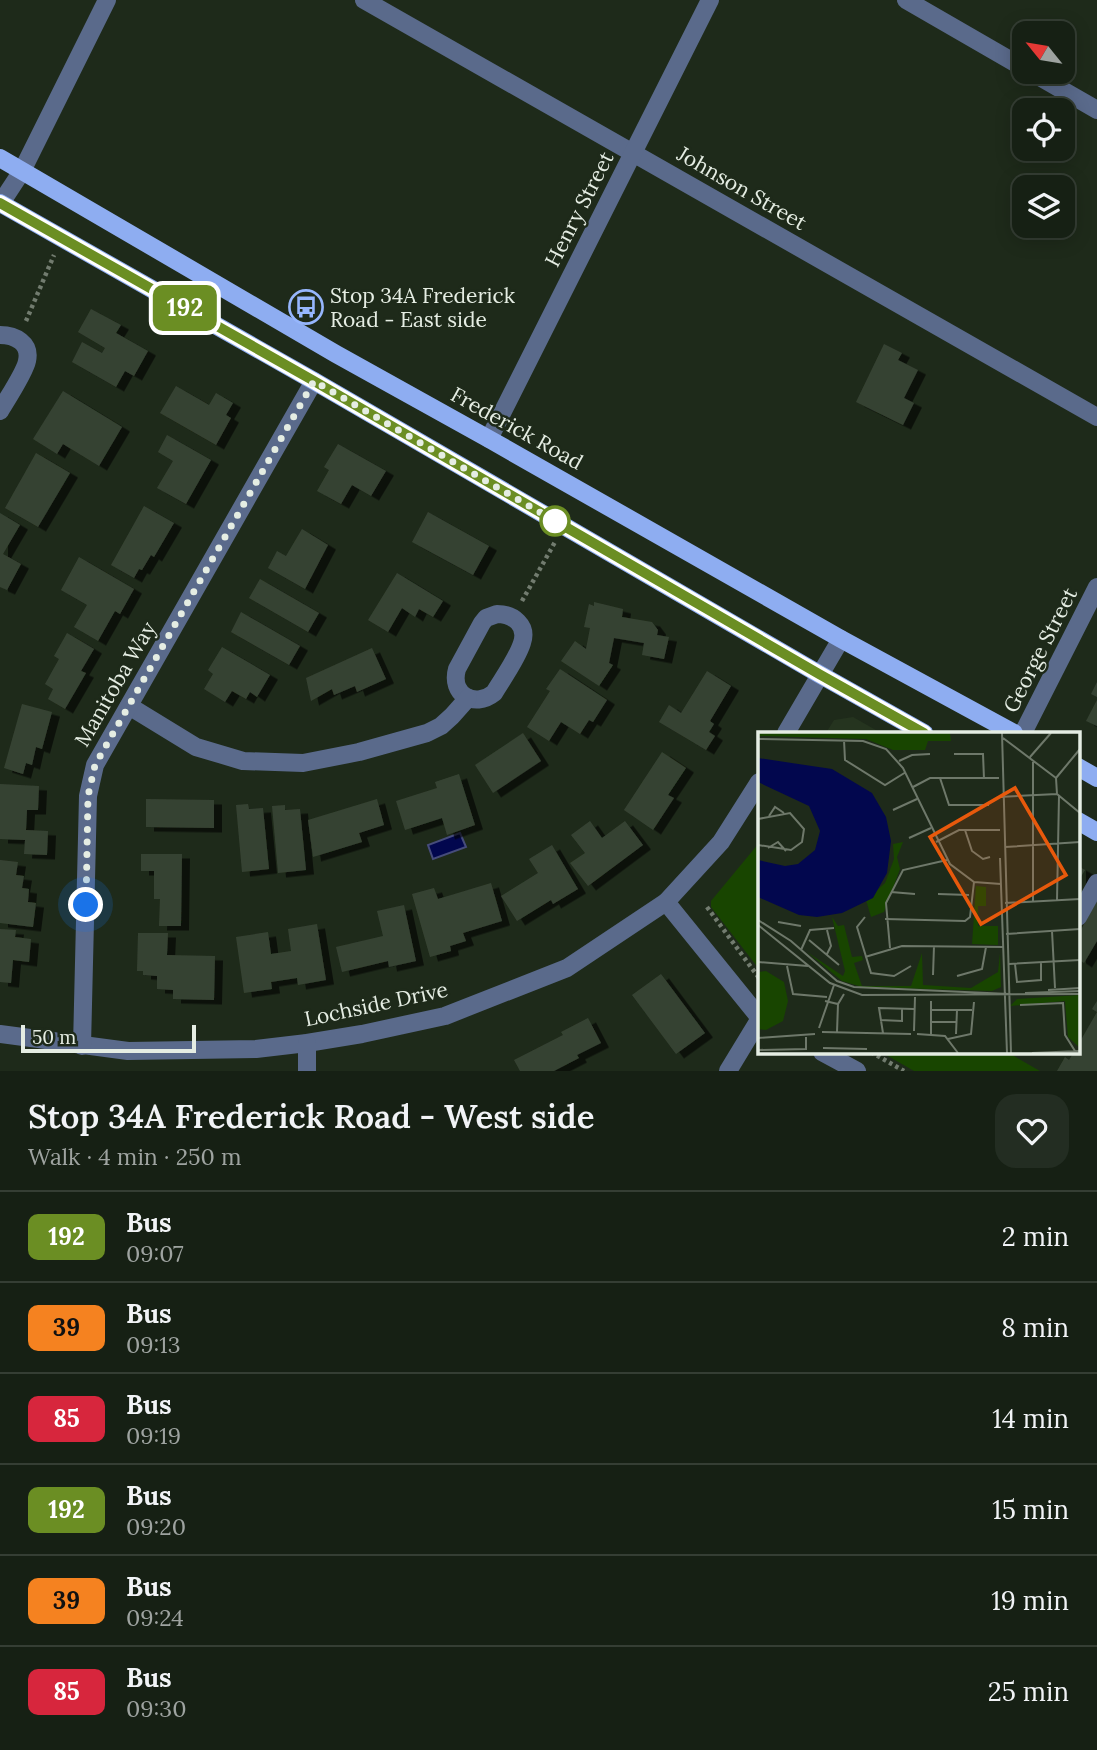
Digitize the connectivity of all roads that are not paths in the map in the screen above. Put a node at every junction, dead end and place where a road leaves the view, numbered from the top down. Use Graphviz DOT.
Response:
graph roads {
  1 [pos="107,0"];
  2 [pos="364,0"];
  3 [pos="710,0"];
  4 [pos="906,0"];
  5 [pos="1012,61"];
  6 [pos="1052,84"];
  7 [pos="1097,110"];
  8 [pos="634,152"];
  9 [pos="0,158"];
  10 [pos="22,171"];
  11 [pos="0,203"];
  12 [pos="0,335"];
  13 [pos="314,381"];
  14 [pos="0,411"];
  15 [pos="1097,416"];
  16 [pos="489,439"];
  17 [pos="1097,587"];
  18 [pos="841,639"];
  19 [pos="819,674"];
  20 [pos="468,698"];
  21 [pos="129,706"];
  22 [pos="787,732"];
  23 [pos="922,732"];
  24 [pos="1012,732"];
  25 [pos="1024,732"];
  26 [pos="1080,768"];
  27 [pos="1097,778"];
  28 [pos="758,786"];
  29 [pos="1080,822"];
  30 [pos="1097,832"];
  31 [pos="1097,883"];
  32 [pos="666,902"];
  33 [pos="1080,913"];
  34 [pos="758,1017"];
  35 [pos="758,1020"];
  36 [pos="0,1034"];
  37 [pos="306,1043"];
  38 [pos="82,1046"];
  39 [pos="826,1054"];
  40 [pos="307,1071"];
  41 [pos="728,1071"];
  42 [pos="857,1071"];
  1 -- 10 [label="street"];
  2 -- 8 [label="street, Johnson Street"];
  3 -- 8 [label="street, Henry Street"];
  4 -- 5 [label="street"];
  6 -- 7 [label="street"];
  8 -- 15 [label="street, Johnson Street"];
  8 -- 16 [label="street, Henry Street"];
  9 -- 10 [label="main road, Frederick Road"];
  10 -- 11 [label="street"];
  10 -- 16 [label="main road, Frederick Road"];
  11 -- 13 [label="main road"];
  12 -- 14 [label="street"];
  13 -- 19 [label="main road"];
  13 -- 21 [label="street, Manitoba Way"];
  16 -- 18 [label="main road, Frederick Road"];
  17 -- 25 [label="street, George Street"];
  18 -- 19 [label="street"];
  18 -- 24 [label="main road, Frederick Road"];
  19 -- 22 [label="street"];
  19 -- 23 [label="main road"];
  20 -- 20 [label="street"];
  20 -- 21 [label="street"];
  21 -- 38 [label="street, Manitoba Way"];
  26 -- 27 [label="main road"];
  28 -- 32 [label="street, Lochside Drive"];
  29 -- 30 [label="main road"];
  31 -- 33 [label="street"];
  32 -- 34 [label="street"];
  32 -- 37 [label="street, Lochside Drive"];
  35 -- 41 [label="street"];
  36 -- 38 [label="street, Lochside Drive"];
  37 -- 38 [label="street, Lochside Drive"];
  37 -- 40 [label="street"];
  39 -- 42 [label="street"];
}
